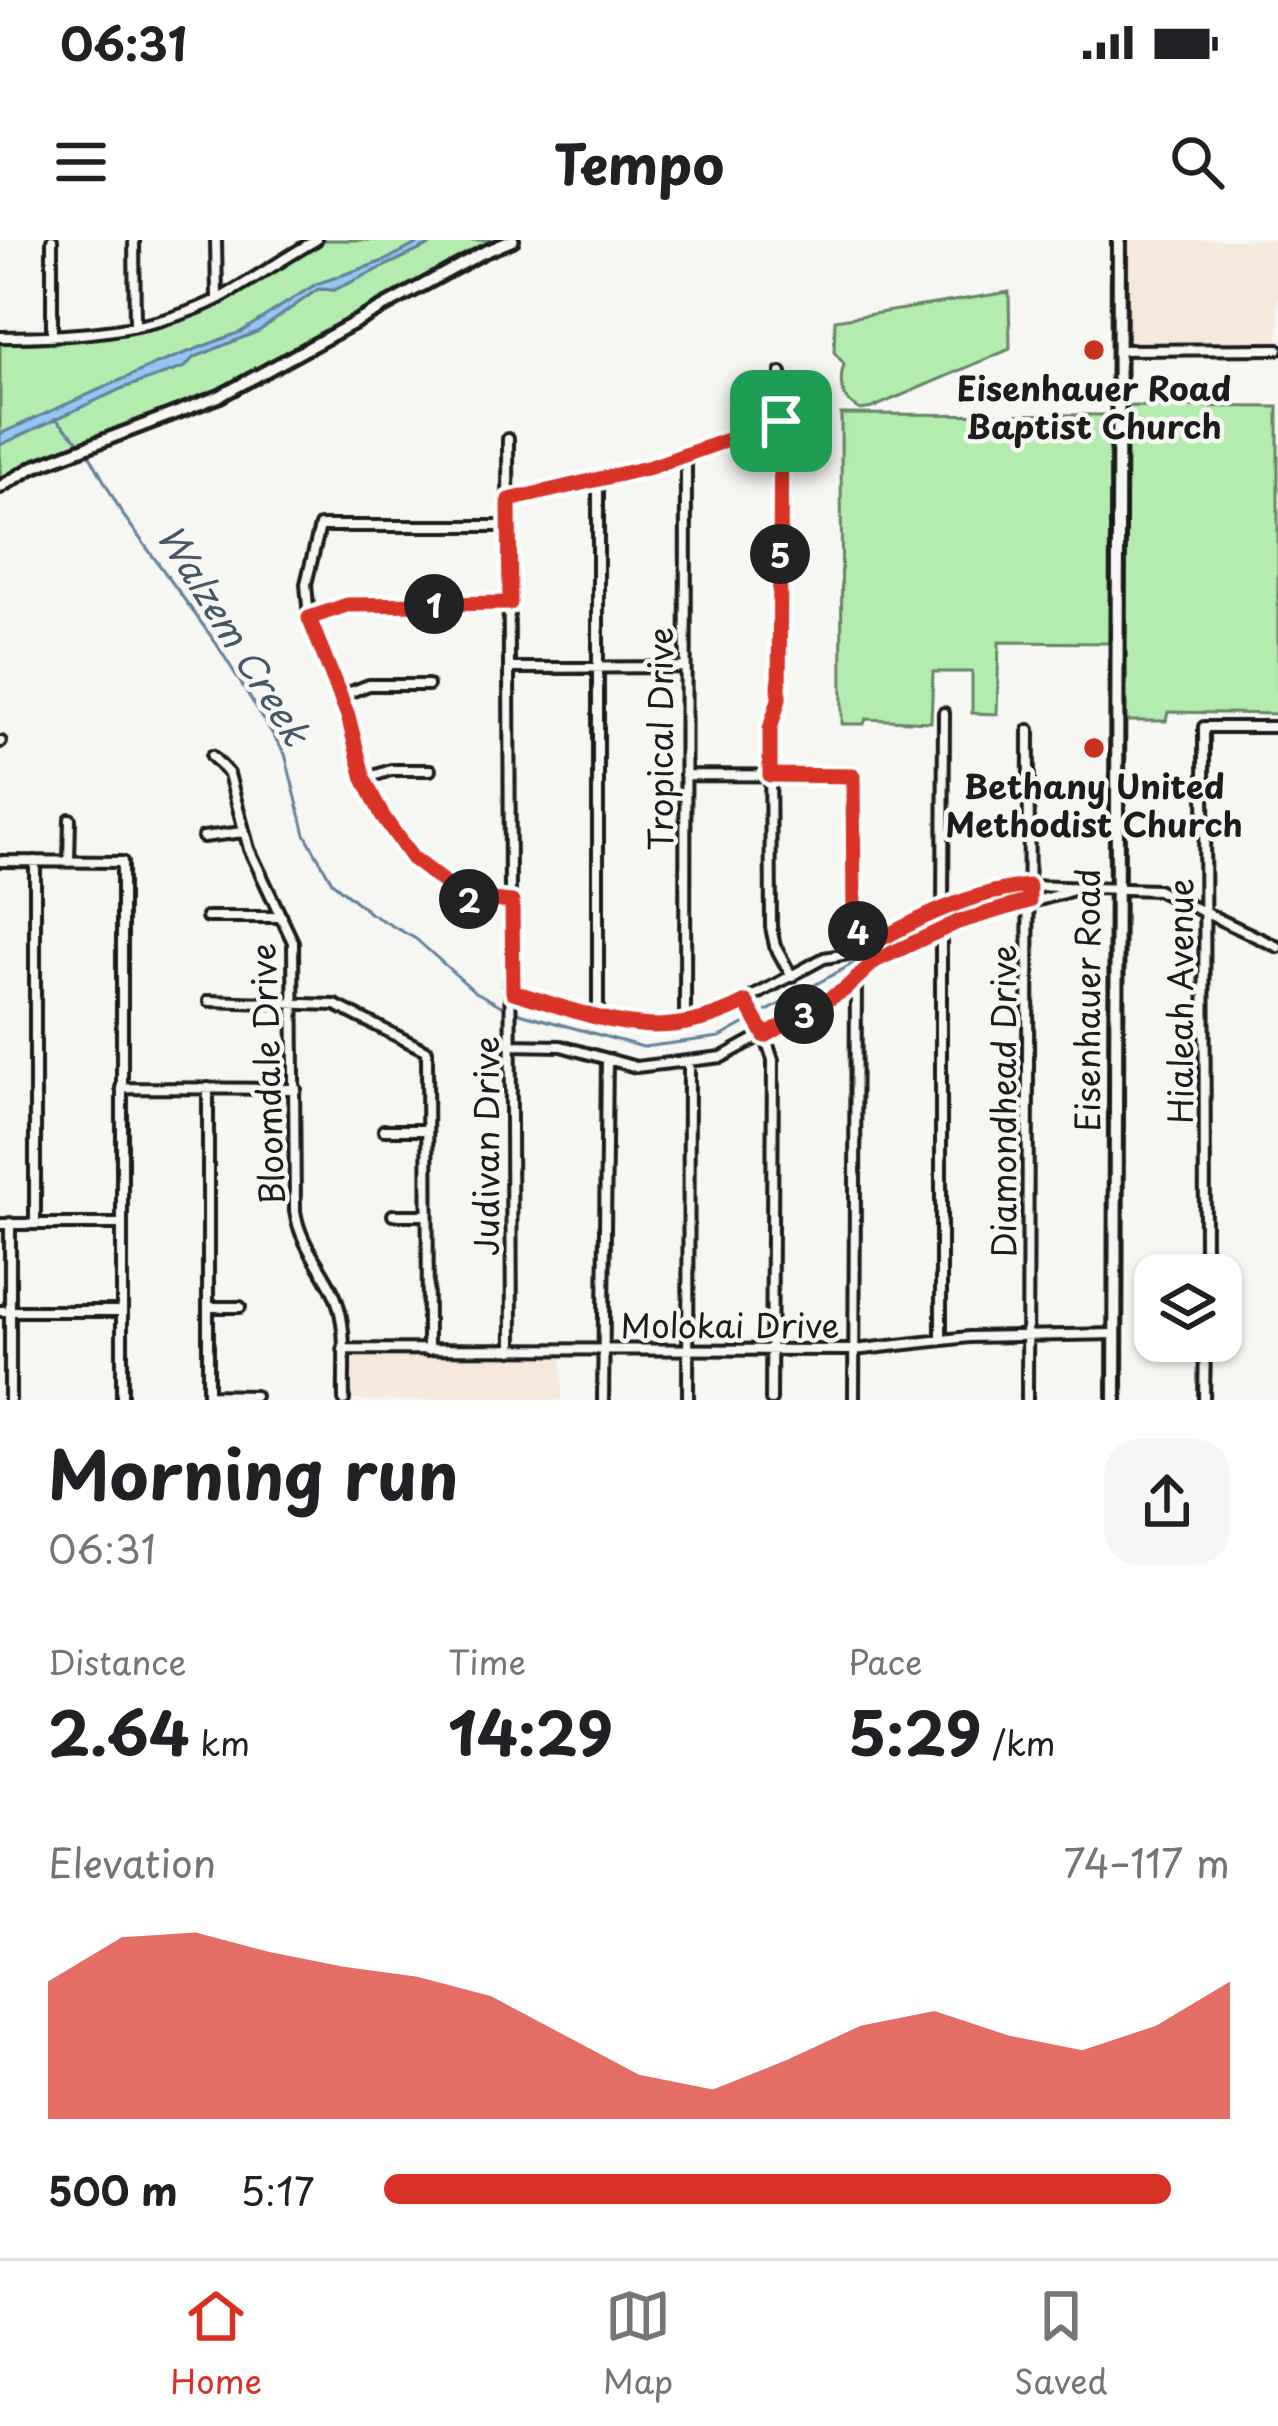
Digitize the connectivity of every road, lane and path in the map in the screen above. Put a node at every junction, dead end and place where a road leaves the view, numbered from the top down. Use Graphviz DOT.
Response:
graph roads {
  1 [pos="52,240"];
  2 [pos="134,240"];
  3 [pos="216,240"];
  4 [pos="316,240"];
  5 [pos="513,240"];
  6 [pos="1119,240"];
  7 [pos="299,245"];
  8 [pos="217,299"];
  9 [pos="135,325"];
  10 [pos="0,337"];
  11 [pos="52,337"];
  12 [pos="1118,350"];
  13 [pos="1278,350"];
  14 [pos="782,373"];
  15 [pos="781,421"];
  16 [pos="508,439"];
  17 [pos="686,455"];
  18 [pos="598,479"];
  19 [pos="0,487"];
  20 [pos="509,500"];
  21 [pos="509,526"];
  22 [pos="510,603"];
  23 [pos="309,618"];
  24 [pos="685,667"];
  25 [pos="511,668"];
  26 [pos="598,668"];
  27 [pos="428,685"];
  28 [pos="340,696"];
  29 [pos="944,713"];
  30 [pos="1278,727"];
  31 [pos="1029,730"];
  32 [pos="212,756"];
  33 [pos="430,770"];
  34 [pos="685,775"];
  35 [pos="770,775"];
  36 [pos="364,779"];
  37 [pos="70,819"];
  38 [pos="243,832"];
  39 [pos="203,837"];
  40 [pos="0,861"];
  41 [pos="35,861"];
  42 [pos="69,862"];
  43 [pos="1029,886"];
  44 [pos="1116,887"];
  45 [pos="1082,888"];
  46 [pos="1029,901"];
  47 [pos="512,902"];
  48 [pos="943,908"];
  49 [pos="1205,910"];
  50 [pos="207,917"];
  51 [pos="282,917"];
  52 [pos="940,928"];
  53 [pos="868,946"];
  54 [pos="1278,947"];
  55 [pos="856,975"];
  56 [pos="792,976"];
  57 [pos="513,992"];
  58 [pos="209,1001"];
  59 [pos="295,1002"];
  60 [pos="748,1006"];
  61 [pos="598,1017"];
  62 [pos="685,1024"];
  63 [pos="387,1030"];
  64 [pos="765,1036"];
  65 [pos="381,1042"];
  66 [pos="510,1045"];
  67 [pos="607,1060"];
  68 [pos="689,1061"];
  69 [pos="122,1088"];
  70 [pos="208,1088"];
  71 [pos="296,1089"];
  72 [pos="384,1130"];
  73 [pos="427,1130"];
  74 [pos="393,1215"];
  75 [pos="427,1215"];
  76 [pos="35,1223"];
  77 [pos="5,1224"];
  78 [pos="121,1224"];
  79 [pos="1205,1254"];
  80 [pos="208,1307"];
  81 [pos="240,1307"];
  82 [pos="5,1311"];
  83 [pos="122,1311"];
  84 [pos="1115,1334"];
  85 [pos="1027,1335"];
  86 [pos="940,1339"];
  87 [pos="344,1349"];
  88 [pos="428,1349"];
  89 [pos="512,1350"];
  90 [pos="604,1350"];
  91 [pos="688,1350"];
  92 [pos="854,1350"];
  93 [pos="771,1351"];
  94 [pos="1205,1362"];
  95 [pos="256,1396"];
  96 [pos="208,1398"];
  97 [pos="10,1400"];
  98 [pos="122,1400"];
  99 [pos="344,1400"];
  100 [pos="603,1400"];
  101 [pos="688,1400"];
  102 [pos="771,1400"];
  103 [pos="854,1400"];
  104 [pos="1027,1400"];
  105 [pos="1115,1400"];
  106 [pos="1204,1400"];
  1 -- 11 [label="street"];
  2 -- 9 [label="street"];
  3 -- 8 [label="street"];
  4 -- 7 [label="street"];
  5 -- 19 [label="street"];
  6 -- 12 [label="main road, Eisenhauer Road"];
  7 -- 8 [label="street"];
  8 -- 9 [label="street"];
  9 -- 11 [label="street"];
  10 -- 11 [label="street"];
  12 -- 13 [label="street"];
  12 -- 44 [label="main road, Eisenhauer Road"];
  14 -- 15 [label="street"];
  15 -- 17 [label="street"];
  15 -- 35 [label="street"];
  16 -- 20 [label="street, Judivan Drive"];
  17 -- 18 [label="street"];
  17 -- 24 [label="street, Tropical Drive"];
  18 -- 20 [label="street"];
  18 -- 26 [label="street"];
  20 -- 21 [label="street, Judivan Drive"];
  21 -- 22 [label="street, Judivan Drive"];
  21 -- 23 [label="street"];
  22 -- 23 [label="street"];
  22 -- 25 [label="street, Judivan Drive"];
  23 -- 28 [label="street"];
  24 -- 26 [label="street"];
  24 -- 34 [label="street, Tropical Drive"];
  25 -- 26 [label="street"];
  25 -- 47 [label="street, Judivan Drive"];
  26 -- 61 [label="street"];
  27 -- 28 [label="street"];
  28 -- 36 [label="street"];
  29 -- 48 [label="street"];
  30 -- 49 [label="street, Hialeah Avenue"];
  31 -- 43 [label="street, Diamondhead Drive"];
  32 -- 38 [label="street, Bloomdale Drive"];
  33 -- 36 [label="street"];
  34 -- 35 [label="street"];
  34 -- 62 [label="street, Tropical Drive"];
  35 -- 53 [label="street"];
  35 -- 56 [label="street"];
  36 -- 47 [label="street"];
  37 -- 42 [label="street"];
  38 -- 39 [label="street"];
  38 -- 51 [label="street, Bloomdale Drive"];
  40 -- 41 [label="street"];
  41 -- 42 [label="street"];
  41 -- 76 [label="street"];
  42 -- 69 [label="street"];
  43 -- 45 [label="street"];
  43 -- 46 [label="street, Diamondhead Drive"];
  43 -- 48 [label="street"];
  44 -- 45 [label="street"];
  44 -- 49 [label="street"];
  44 -- 84 [label="main road, Eisenhauer Road"];
  45 -- 46 [label="street"];
  46 -- 52 [label="street"];
  46 -- 85 [label="street, Diamondhead Drive"];
  47 -- 57 [label="street, Judivan Drive"];
  48 -- 53 [label="street"];
  49 -- 54 [label="street"];
  49 -- 79 [label="street, Hialeah Avenue"];
  50 -- 51 [label="street"];
  51 -- 59 [label="street, Bloomdale Drive"];
  52 -- 55 [label="street"];
  52 -- 86 [label="street"];
  53 -- 56 [label="street"];
  55 -- 64 [label="street"];
  55 -- 92 [label="street"];
  56 -- 60 [label="street"];
  57 -- 61 [label="street"];
  57 -- 66 [label="street, Judivan Drive"];
  58 -- 59 [label="street"];
  59 -- 63 [label="street"];
  59 -- 71 [label="street, Bloomdale Drive"];
  60 -- 62 [label="street"];
  60 -- 64 [label="street"];
  61 -- 62 [label="street"];
  63 -- 65 [label="street"];
  63 -- 73 [label="street"];
  64 -- 68 [label="street"];
  64 -- 93 [label="street"];
  66 -- 67 [label="street"];
  66 -- 89 [label="street, Judivan Drive"];
  67 -- 68 [label="street"];
  67 -- 90 [label="street"];
  68 -- 91 [label="street"];
  69 -- 70 [label="street"];
  69 -- 78 [label="street"];
  70 -- 71 [label="street"];
  70 -- 80 [label="street"];
  71 -- 87 [label="street, Bloomdale Drive"];
  72 -- 73 [label="street"];
  73 -- 75 [label="street"];
  74 -- 75 [label="street"];
  75 -- 88 [label="street"];
  76 -- 77 [label="street"];
  76 -- 78 [label="street"];
  77 -- 82 [label="street"];
  78 -- 83 [label="street"];
  80 -- 81 [label="street"];
  80 -- 96 [label="street"];
  82 -- 83 [label="street"];
  82 -- 97 [label="street"];
  83 -- 98 [label="street"];
  84 -- 85 [label="street, Molokai Drive"];
  84 -- 105 [label="main road, Eisenhauer Road"];
  85 -- 86 [label="street, Molokai Drive"];
  85 -- 104 [label="street, Diamondhead Drive"];
  86 -- 92 [label="street, Molokai Drive"];
  87 -- 88 [label="street, Molokai Drive"];
  87 -- 99 [label="street, Bloomdale Drive"];
  88 -- 89 [label="street, Molokai Drive"];
  89 -- 90 [label="street, Molokai Drive"];
  90 -- 91 [label="street, Molokai Drive"];
  90 -- 100 [label="street"];
  91 -- 93 [label="street, Molokai Drive"];
  91 -- 101 [label="street"];
  92 -- 93 [label="street, Molokai Drive"];
  92 -- 103 [label="street"];
  93 -- 102 [label="street"];
  94 -- 106 [label="street"];
  95 -- 96 [label="street"];
}
